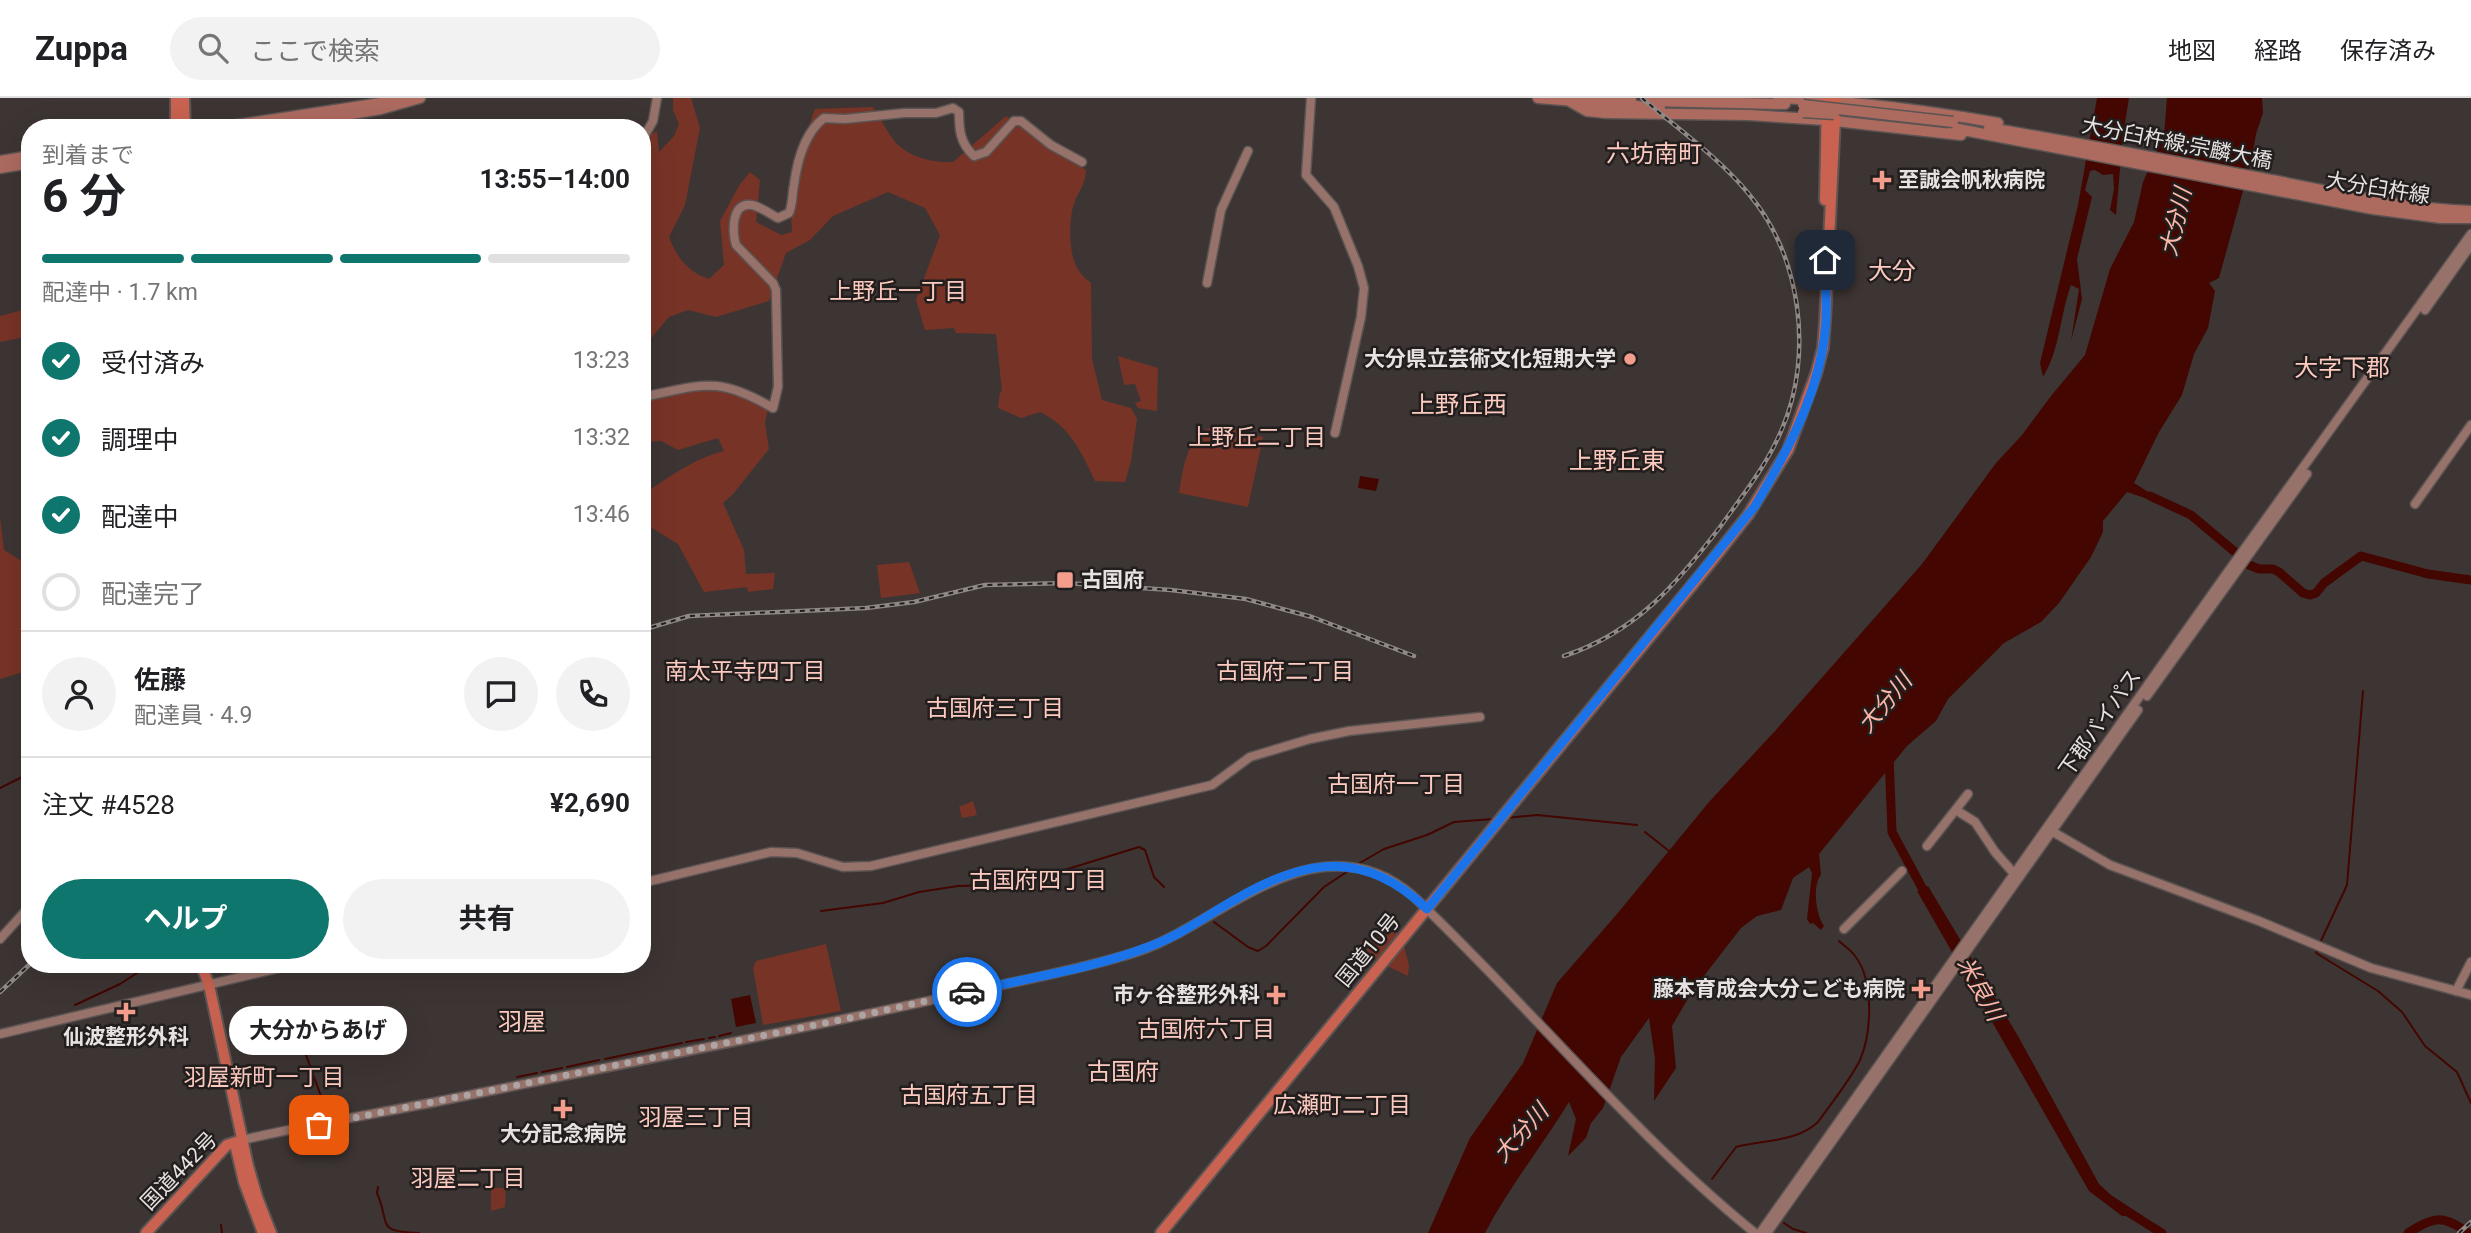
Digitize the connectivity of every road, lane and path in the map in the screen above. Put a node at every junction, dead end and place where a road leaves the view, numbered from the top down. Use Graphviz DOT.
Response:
graph roads {
  1 [pos="176,98"];
  2 [pos="184,98"];
  3 [pos="397,98"];
  4 [pos="420,98"];
  5 [pos="657,98"];
  6 [pos="1311,98"];
  7 [pos="1538,98"];
  8 [pos="1607,98"];
  9 [pos="1778,98"];
  10 [pos="1832,99"];
  11 [pos="1573,100"];
  12 [pos="1803,108"];
  13 [pos="176,119"];
  14 [pos="185,119"];
  15 [pos="276,119"];
  16 [pos="322,119"];
  17 [pos="1831,120"];
  18 [pos="651,124"];
  19 [pos="2016,136"];
  20 [pos="2067,146"];
  21 [pos="1248,151"];
  22 [pos="21,157"];
  23 [pos="0,160"];
  24 [pos="1082,162"];
  25 [pos="21,164"];
  26 [pos="0,167"];
  27 [pos="2280,186"];
  28 [pos="2471,211"];
  29 [pos="2471,218"];
  30 [pos="2471,234"];
  31 [pos="2471,245"];
  32 [pos="1207,283"];
  33 [pos="651,395"];
  34 [pos="2471,425"];
  35 [pos="1335,433"];
  36 [pos="2415,504"];
  37 [pos="1480,717"];
  38 [pos="1968,794"];
  39 [pos="1956,810"];
  40 [pos="2050,830"];
  41 [pos="1927,846"];
  42 [pos="1902,871"];
  43 [pos="2017,877"];
  44 [pos="651,881"];
  45 [pos="1427,909"];
  46 [pos="21,916"];
  47 [pos="1844,929"];
  48 [pos="0,939"];
  49 [pos="2471,962"];
  50 [pos="1955,963"];
  51 [pos="203,973"];
  52 [pos="259,973"];
  53 [pos="206,986"];
  54 [pos="2456,991"];
  55 [pos="2471,995"];
  56 [pos="0,1034"];
  57 [pos="238,1141"];
  58 [pos="146,1233"];
  59 [pos="263,1233"];
  60 [pos="271,1233"];
  61 [pos="1161,1233"];
  62 [pos="1758,1233"];
  63 [pos="1767,1233"];
  1 -- 13 [label="highway"];
  2 -- 14 [label="highway"];
  3 -- 15 [label="main road"];
  4 -- 16 [label="main road"];
  5 -- 18 [label="street"];
  6 -- 35 [label="street"];
  7 -- 11 [label="main road"];
  8 -- 12 [label="main road"];
  9 -- 10 [label="main road"];
  10 -- 17 [label="highway, 国道10号"];
  10 -- 19 [label="main road"];
  11 -- 12 [label="main road"];
  11 -- 17 [label="main road"];
  12 -- 19 [label="main road, bridge"];
  17 -- 19 [label="main road"];
  17 -- 45 [label="highway, 国道10号"];
  19 -- 20 [label="main road"];
  19 -- 20 [label="main road"];
  20 -- 27 [label="main road, 大分臼杵線;宗麟大橋"];
  21 -- 32 [label="street"];
  22 -- 23 [label="main road"];
  24 -- 33 [label="street"];
  25 -- 26 [label="main road"];
  27 -- 28 [label="main road, 大分臼杵線"];
  27 -- 29 [label="main road, 大分臼杵線"];
  30 -- 40 [label="street, 下郡バイパス"];
  31 -- 40 [label="street, 下郡バイパス"];
  34 -- 36 [label="street"];
  37 -- 44 [label="street"];
  38 -- 39 [label="street"];
  39 -- 41 [label="street"];
  39 -- 43 [label="street"];
  40 -- 43 [label="street, 下郡バイパス"];
  40 -- 54 [label="street"];
  42 -- 47 [label="street"];
  43 -- 50 [label="street, 下郡バイパス"];
  45 -- 57 [label="street"];
  45 -- 61 [label="highway, 国道10号"];
  45 -- 62 [label="street"];
  46 -- 48 [label="street"];
  49 -- 54 [label="street"];
  50 -- 62 [label="street"];
  50 -- 63 [label="street"];
  51 -- 53 [label="highway"];
  52 -- 53 [label="street"];
  53 -- 56 [label="street"];
  53 -- 57 [label="highway"];
  54 -- 55 [label="street"];
  57 -- 58 [label="highway, 国道442号"];
  57 -- 59 [label="highway"];
  57 -- 60 [label="highway"];
}
